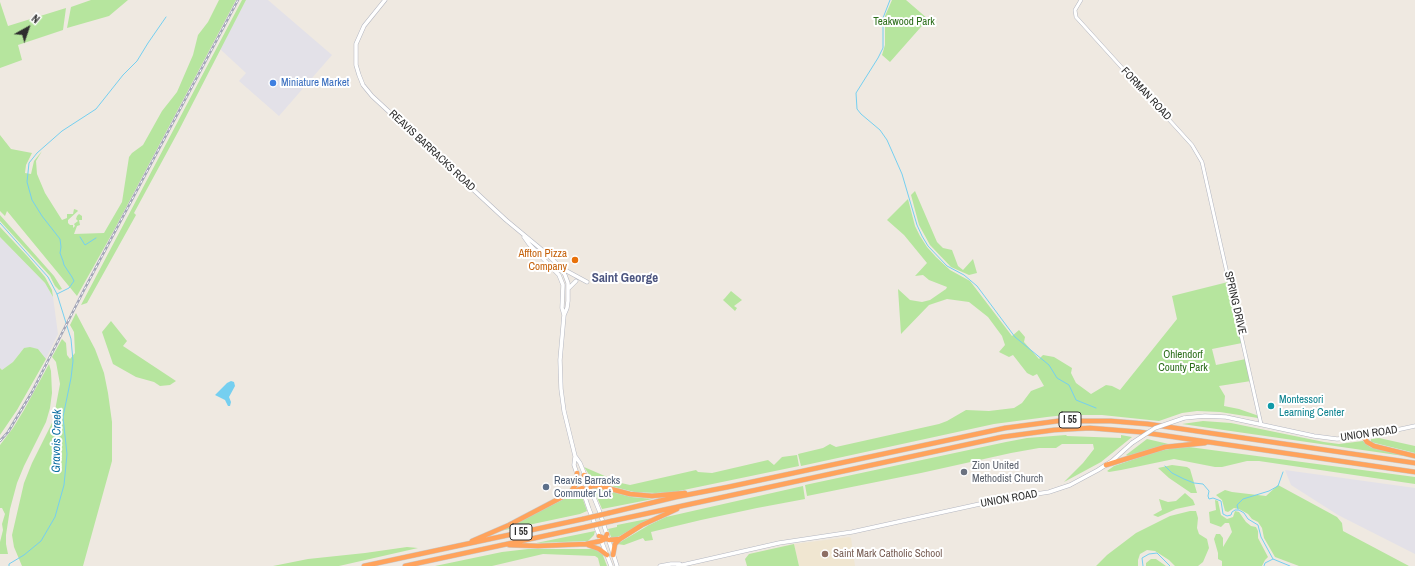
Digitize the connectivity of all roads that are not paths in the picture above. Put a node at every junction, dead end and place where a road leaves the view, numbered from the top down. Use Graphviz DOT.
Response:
graph roads {
  1 [pos="385,0"];
  2 [pos="1081,0"];
  3 [pos="1208,182"];
  4 [pos="523,236"];
  5 [pos="561,268"];
  6 [pos="576,281"];
  7 [pos="587,282"];
  8 [pos="568,289"];
  9 [pos="564,315"];
  10 [pos="1261,424"];
  11 [pos="1415,426"];
  12 [pos="1364,437"];
  13 [pos="1212,442"];
  14 [pos="575,456"];
  15 [pos="1415,456"];
  16 [pos="1415,463"];
  17 [pos="1106,465"];
  18 [pos="1415,472"];
  19 [pos="577,473"];
  20 [pos="584,475"];
  21 [pos="603,487"];
  22 [pos="586,490"];
  23 [pos="570,493"];
  24 [pos="592,494"];
  25 [pos="693,494"];
  26 [pos="686,505"];
  27 [pos="604,538"];
  28 [pos="620,539"];
  29 [pos="586,544"];
  30 [pos="503,545"];
  31 [pos="459,546"];
  32 [pos="607,555"];
  33 [pos="613,555"];
  34 [pos="679,565"];
  35 [pos="364,566"];
  36 [pos="405,566"];
  37 [pos="611,566"];
  38 [pos="617,566"];
  39 [pos="660,566"];
  1 -- 4 [label="main road, REAVIS BARRACKS ROAD"];
  2 -- 3 [label="street, FORMAN ROAD"];
  3 -- 10 [label="street, SPRING DRIVE"];
  4 -- 5 [label="main road, REAVIS BARRACKS ROAD"];
  4 -- 9 [label="main road, REAVIS BARRACKS ROAD"];
  5 -- 7 [label="main road"];
  5 -- 8 [label="main road, REAVIS BARRACKS ROAD"];
  6 -- 8 [label="main road"];
  8 -- 9 [label="main road, REAVIS BARRACKS ROAD"];
  9 -- 14 [label="main road, REAVIS BARRACKS ROAD"];
  10 -- 12 [label="main road, UNION ROAD"];
  10 -- 17 [label="main road, UNION ROAD, bridge"];
  11 -- 12 [label="main road, UNION ROAD"];
  12 -- 15 [label="highway"];
  13 -- 17 [label="highway"];
  13 -- 18 [label="highway, I 55"];
  13 -- 26 [label="highway, I 55"];
  14 -- 19 [label="main road, REAVIS BARRACKS ROAD"];
  14 -- 20 [label="main road, REAVIS BARRACKS ROAD"];
  16 -- 25 [label="highway, I 55"];
  17 -- 34 [label="main road, UNION ROAD"];
  19 -- 22 [label="main road, REAVIS BARRACKS ROAD"];
  19 -- 23 [label="highway"];
  20 -- 21 [label="highway"];
  20 -- 22 [label="main road, REAVIS BARRACKS ROAD"];
  21 -- 22 [label="highway"];
  21 -- 25 [label="highway"];
  22 -- 23 [label="highway"];
  22 -- 24 [label="highway"];
  22 -- 27 [label="main road, REAVIS BARRACKS ROAD"];
  23 -- 31 [label="highway"];
  24 -- 27 [label="main road, REAVIS BARRACKS ROAD"];
  25 -- 31 [label="highway, I 55, bridge"];
  26 -- 28 [label="highway"];
  26 -- 30 [label="highway, I 55, bridge"];
  27 -- 28 [label="highway"];
  27 -- 29 [label="highway"];
  27 -- 32 [label="main road, REAVIS BARRACKS ROAD"];
  27 -- 33 [label="main road, REAVIS BARRACKS ROAD"];
  28 -- 33 [label="highway"];
  29 -- 30 [label="highway"];
  29 -- 32 [label="highway"];
  30 -- 36 [label="highway, I 55"];
  31 -- 35 [label="highway, I 55"];
  32 -- 37 [label="main road, REAVIS BARRACKS ROAD"];
  33 -- 38 [label="main road, REAVIS BARRACKS ROAD"];
  34 -- 39 [label="main road, UNION ROAD"];
}
